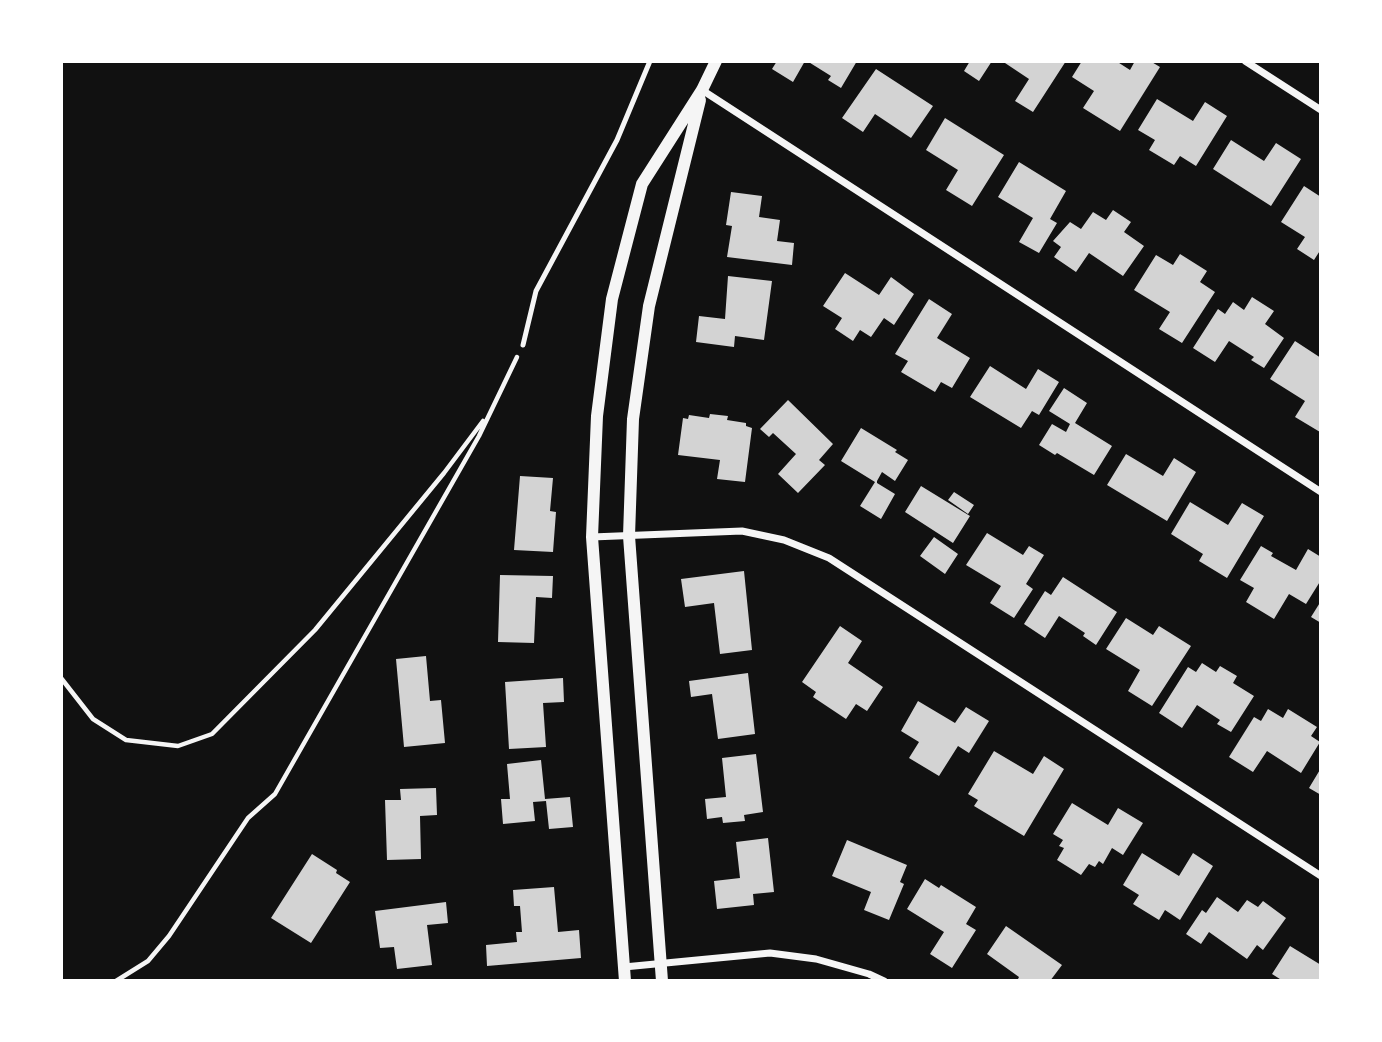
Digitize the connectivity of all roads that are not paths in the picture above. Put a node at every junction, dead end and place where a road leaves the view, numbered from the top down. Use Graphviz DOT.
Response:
graph roads {
  1 [pos="650,61"];
  2 [pos="716,61"];
  3 [pos="1245,61"];
  4 [pos="702,90"];
  5 [pos="1321,110"];
  6 [pos="523,345"];
  7 [pos="1321,492"];
  8 [pos="629,536"];
  9 [pos="593,537"];
  10 [pos="1321,876"];
  11 [pos="661,964"];
  12 [pos="624,967"];
  13 [pos="625,981"];
  14 [pos="662,981"];
  15 [pos="884,981"];
  1 -- 6 [label="lane"];
  2 -- 4 [label="street"];
  3 -- 5 [label="street"];
  4 -- 7 [label="street"];
  4 -- 8 [label="street"];
  4 -- 9 [label="street"];
  8 -- 9 [label="street"];
  8 -- 10 [label="street"];
  8 -- 11 [label="street"];
  9 -- 12 [label="street"];
  11 -- 12 [label="street"];
  11 -- 14 [label="street"];
  11 -- 15 [label="street"];
  12 -- 13 [label="street"];
}
